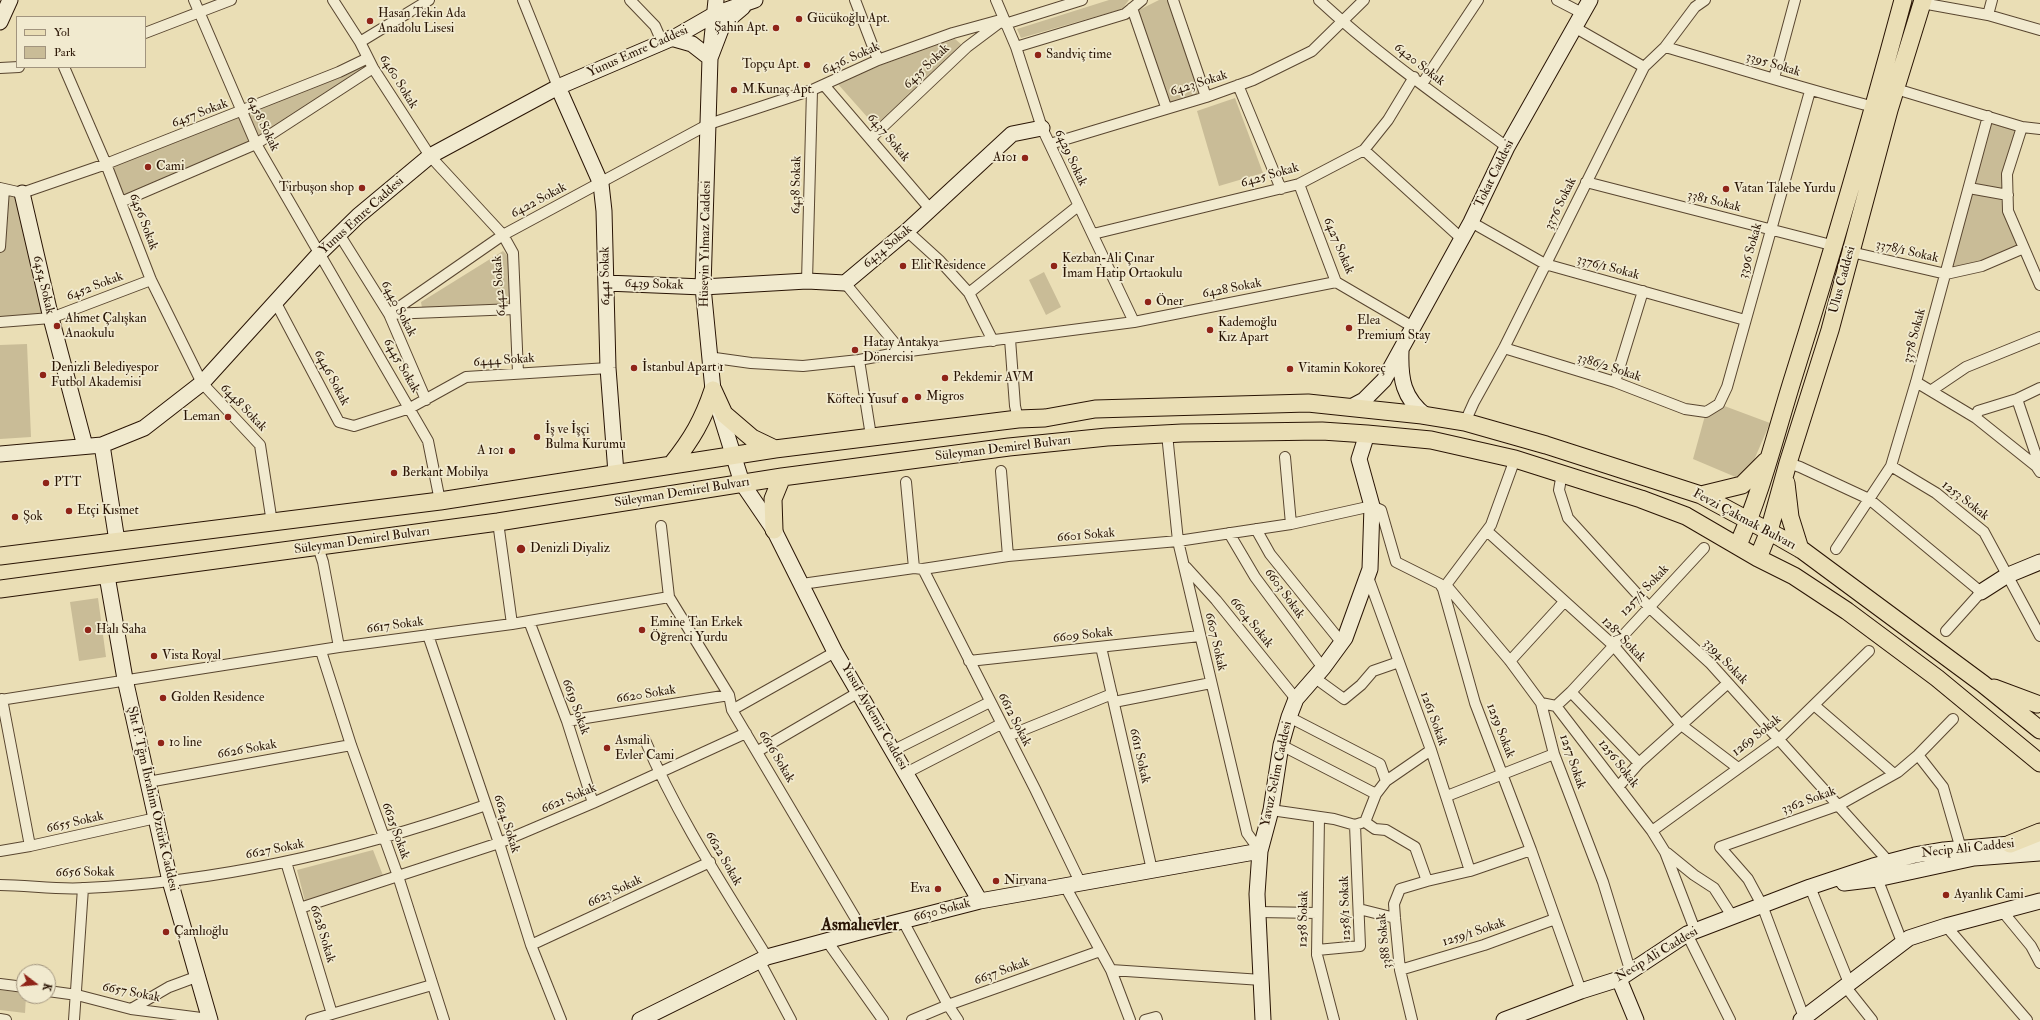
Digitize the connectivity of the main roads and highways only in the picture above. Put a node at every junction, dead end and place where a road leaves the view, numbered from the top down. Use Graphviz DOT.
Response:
graph roads {
  1 [pos="1903,0"];
  2 [pos="1922,2"];
  3 [pos="1352,407"];
  4 [pos="1367,434"];
  5 [pos="775,449"];
  6 [pos="1767,460"];
  7 [pos="672,464"];
  8 [pos="1787,466"];
  9 [pos="782,477"];
  10 [pos="1701,495"];
  11 [pos="1749,520"];
  12 [pos="774,530"];
  13 [pos="1769,531"];
  14 [pos="1738,545"];
  15 [pos="1800,549"];
  16 [pos="0,556"];
  17 [pos="1758,558"];
  18 [pos="0,589"];
  19 [pos="1982,684"];
  20 [pos="2039,704"];
  21 [pos="2040,730"];
  22 [pos="2034,758"];
  23 [pos="2040,770"];
  24 [pos="2038,843"];
  25 [pos="2010,844"];
  1 -- 6 [label="main road, Ulus Caddesi"];
  2 -- 8 [label="main road, Ulus Caddesi"];
  3 -- 5 [label="main road, Süleyman Demirel Bulvarı"];
  3 -- 10 [label="main road, Fevzi Çakmak Bulvarı"];
  4 -- 9 [label="main road, Süleyman Demirel Bulvarı"];
  4 -- 14 [label="main road, Fevzi Çakmak Bulvarı"];
  5 -- 7 [label="main road, Süleyman Demirel Bulvarı"];
  5 -- 7 [label="main road"];
  6 -- 10 [label="main road"];
  6 -- 11 [label="main road, Ulus Caddesi"];
  7 -- 16 [label="main road, Süleyman Demirel Bulvarı"];
  8 -- 13 [label="main road, Ulus Caddesi"];
  8 -- 15 [label="main road"];
  9 -- 12 [label="main road"];
  9 -- 18 [label="main road, Süleyman Demirel Bulvarı"];
  10 -- 11 [label="main road, Fevzi Çakmak Bulvarı"];
  11 -- 13 [label="main road, Fevzi Çakmak Bulvarı"];
  11 -- 14 [label="main road, Ulus Caddesi"];
  13 -- 15 [label="main road, Fevzi Çakmak Bulvarı"];
  13 -- 17 [label="main road, Ulus Caddesi"];
  14 -- 17 [label="main road, Fevzi Çakmak Bulvarı"];
  15 -- 19 [label="main road, Fevzi Çakmak Bulvarı"];
  17 -- 22 [label="main road, Fevzi Çakmak Bulvarı"];
  19 -- 20 [label="main road"];
  19 -- 21 [label="main road, Fevzi Çakmak Bulvarı"];
  22 -- 23 [label="main road, Fevzi Çakmak Bulvarı"];
  24 -- 25 [label="main road"];
}
